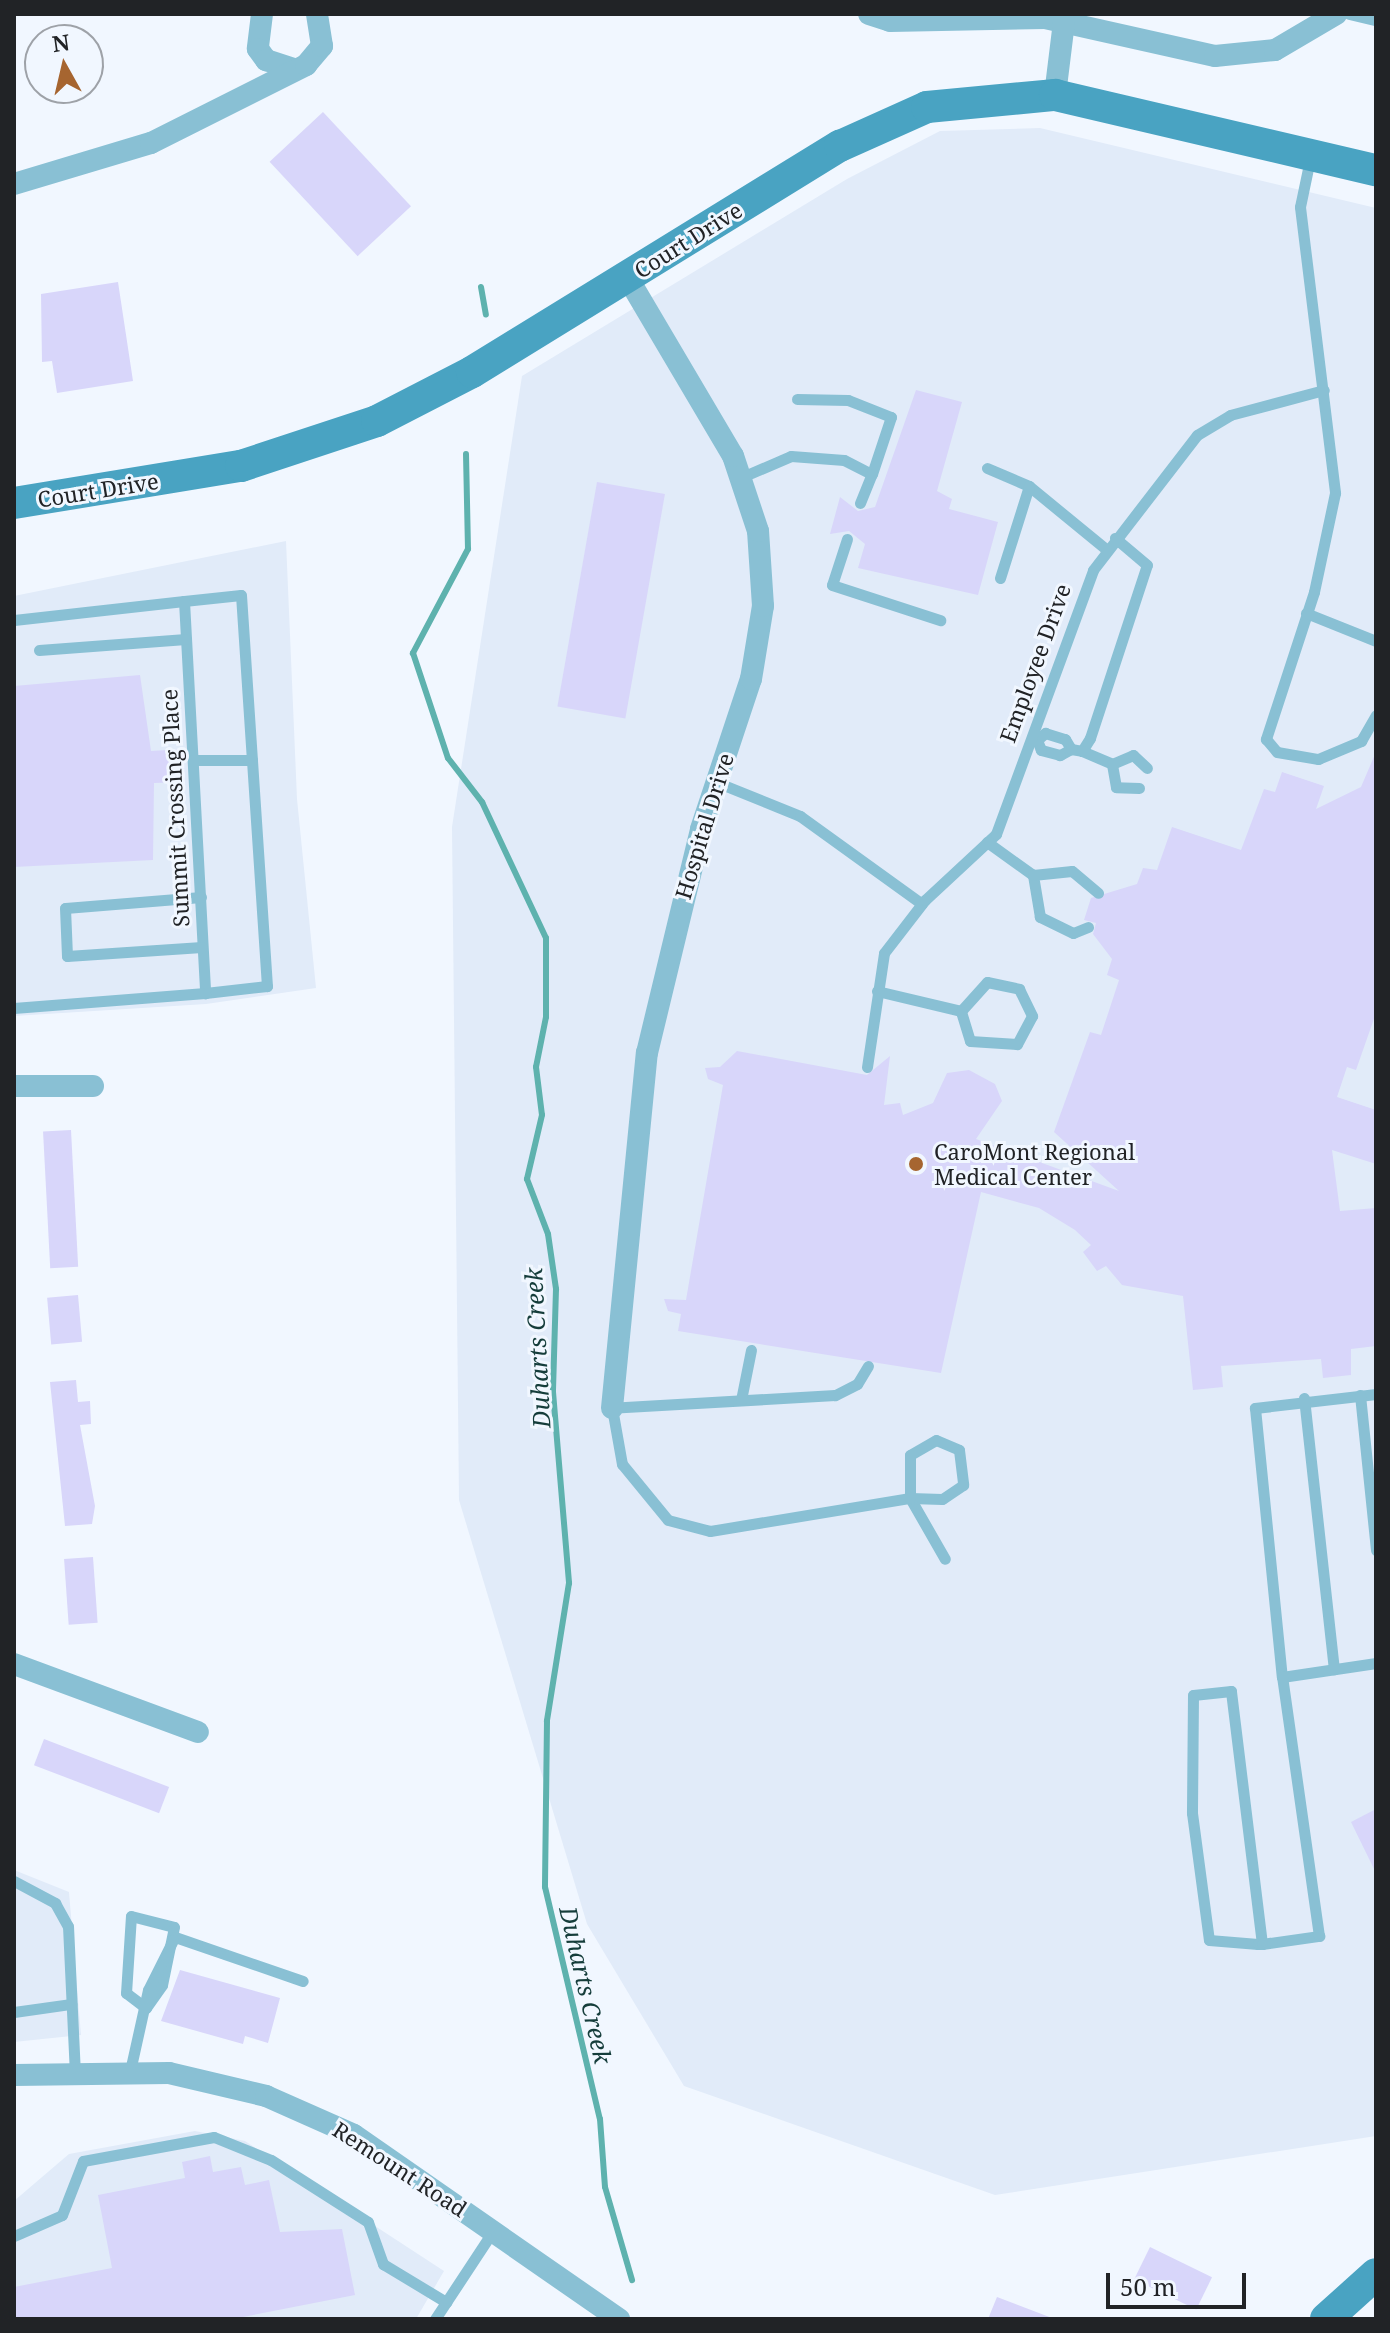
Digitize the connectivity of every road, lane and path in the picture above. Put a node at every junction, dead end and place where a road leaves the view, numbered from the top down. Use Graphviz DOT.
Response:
graph roads {
  1 [pos="317,14"];
  2 [pos="869,14"];
  3 [pos="1336,14"];
  4 [pos="1349,14"];
  5 [pos="258,16"];
  6 [pos="1376,20"];
  7 [pos="1064,22"];
  8 [pos="258,49"];
  9 [pos="294,69"];
  10 [pos="1055,95"];
  11 [pos="240,96"];
  12 [pos="1311,154"];
  13 [pos="1376,170"];
  14 [pos="14,184"];
  15 [pos="627,277"];
  16 [pos="1324,390"];
  17 [pos="797,399"];
  18 [pos="987,468"];
  19 [pos="872,474"];
  20 [pos="742,477"];
  21 [pos="1029,486"];
  22 [pos="14,503"];
  23 [pos="860,503"];
  24 [pos="1115,538"];
  25 [pos="847,539"];
  26 [pos="1107,550"];
  27 [pos="1000,578"];
  28 [pos="184,601"];
  29 [pos="1306,613"];
  30 [pos="14,620"];
  31 [pos="940,620"];
  32 [pos="186,639"];
  33 [pos="1376,641"];
  34 [pos="39,650"];
  35 [pos="1376,715"];
  36 [pos="1033,739"];
  37 [pos="1077,750"];
  38 [pos="193,760"];
  39 [pos="252,760"];
  40 [pos="1112,764"];
  41 [pos="1147,768"];
  42 [pos="715,782"];
  43 [pos="1139,788"];
  44 [pos="987,842"];
  45 [pos="1033,875"];
  46 [pos="1098,893"];
  47 [pos="201,897"];
  48 [pos="922,904"];
  49 [pos="1088,927"];
  50 [pos="202,947"];
  51 [pos="877,991"];
  52 [pos="205,993"];
  53 [pos="14,1008"];
  54 [pos="961,1011"];
  55 [pos="867,1067"];
  56 [pos="14,1086"];
  57 [pos="93,1086"];
  58 [pos="751,1350"];
  59 [pos="868,1366"];
  60 [pos="1376,1394"];
  61 [pos="1360,1395"];
  62 [pos="1304,1398"];
  63 [pos="741,1400"];
  64 [pos="612,1408"];
  65 [pos="910,1498"];
  66 [pos="1376,1550"];
  67 [pos="945,1559"];
  68 [pos="1376,1663"];
  69 [pos="14,1664"];
  70 [pos="1334,1669"];
  71 [pos="1282,1677"];
  72 [pos="198,1732"];
  73 [pos="14,1881"];
  74 [pos="175,1937"];
  75 [pos="1262,1944"];
  76 [pos="303,1981"];
  77 [pos="71,2004"];
  78 [pos="146,2008"];
  79 [pos="14,2012"];
  80 [pos="130,2071"];
  81 [pos="75,2072"];
  82 [pos="14,2075"];
  83 [pos="493,2231"];
  84 [pos="14,2236"];
  85 [pos="1376,2274"];
  86 [pos="446,2302"];
  87 [pos="435,2319"];
  88 [pos="619,2319"];
  89 [pos="1326,2319"];
  1 -- 9 [label="street"];
  2 -- 7 [label="street"];
  3 -- 7 [label="street"];
  4 -- 6 [label="lane"];
  5 -- 8 [label="street"];
  7 -- 10 [label="street"];
  8 -- 9 [label="street"];
  8 -- 11 [label="street"];
  9 -- 11 [label="street"];
  10 -- 12 [label="street, Court Drive"];
  10 -- 15 [label="street, Court Drive"];
  11 -- 14 [label="street"];
  12 -- 13 [label="street, Court Drive"];
  12 -- 16 [label="lane"];
  15 -- 20 [label="street, Hospital Drive"];
  15 -- 22 [label="street, Court Drive"];
  16 -- 24 [label="lane, Employee Drive"];
  16 -- 29 [label="lane"];
  17 -- 19 [label="lane"];
  18 -- 21 [label="lane"];
  19 -- 20 [label="lane"];
  19 -- 23 [label="lane"];
  20 -- 42 [label="street, Hospital Drive"];
  21 -- 26 [label="lane"];
  21 -- 27 [label="lane"];
  24 -- 26 [label="lane, Employee Drive"];
  24 -- 37 [label="lane"];
  25 -- 31 [label="lane"];
  26 -- 36 [label="lane, Employee Drive"];
  28 -- 30 [label="lane"];
  28 -- 32 [label="lane, Summit Crossing Place"];
  28 -- 39 [label="lane"];
  29 -- 33 [label="lane"];
  29 -- 35 [label="lane"];
  32 -- 34 [label="lane"];
  32 -- 38 [label="lane, Summit Crossing Place"];
  36 -- 37 [label="lane"];
  36 -- 37 [label="lane"];
  36 -- 44 [label="lane, Employee Drive"];
  37 -- 40 [label="lane"];
  38 -- 39 [label="lane"];
  38 -- 47 [label="lane, Summit Crossing Place"];
  39 -- 52 [label="lane"];
  40 -- 41 [label="lane"];
  40 -- 43 [label="lane"];
  42 -- 48 [label="lane"];
  42 -- 64 [label="street, Hospital Drive"];
  44 -- 45 [label="lane"];
  44 -- 48 [label="lane, Employee Drive"];
  45 -- 46 [label="lane"];
  45 -- 49 [label="lane"];
  47 -- 50 [label="lane, Summit Crossing Place"];
  47 -- 50 [label="lane"];
  48 -- 51 [label="lane, Employee Drive"];
  50 -- 52 [label="lane, Summit Crossing Place"];
  51 -- 54 [label="lane"];
  51 -- 55 [label="lane"];
  52 -- 53 [label="lane"];
  54 -- 54 [label="lane"];
  56 -- 57 [label="street"];
  58 -- 63 [label="lane"];
  59 -- 63 [label="lane"];
  60 -- 61 [label="lane"];
  61 -- 62 [label="lane"];
  61 -- 66 [label="lane"];
  62 -- 70 [label="lane"];
  62 -- 71 [label="lane"];
  63 -- 64 [label="lane"];
  64 -- 65 [label="lane"];
  65 -- 65 [label="lane"];
  65 -- 67 [label="lane"];
  68 -- 70 [label="lane"];
  69 -- 72 [label="street"];
  70 -- 71 [label="lane"];
  71 -- 75 [label="lane"];
  73 -- 77 [label="lane"];
  74 -- 76 [label="lane"];
  74 -- 78 [label="lane"];
  74 -- 78 [label="lane"];
  75 -- 75 [label="lane"];
  77 -- 79 [label="lane"];
  77 -- 81 [label="lane"];
  78 -- 80 [label="lane"];
  80 -- 81 [label="street, Remount Road"];
  80 -- 83 [label="street, Remount Road"];
  81 -- 82 [label="street, Remount Road"];
  83 -- 86 [label="lane"];
  83 -- 88 [label="street, Remount Road"];
  84 -- 86 [label="lane"];
  85 -- 89 [label="street"];
  86 -- 87 [label="lane"];
}
